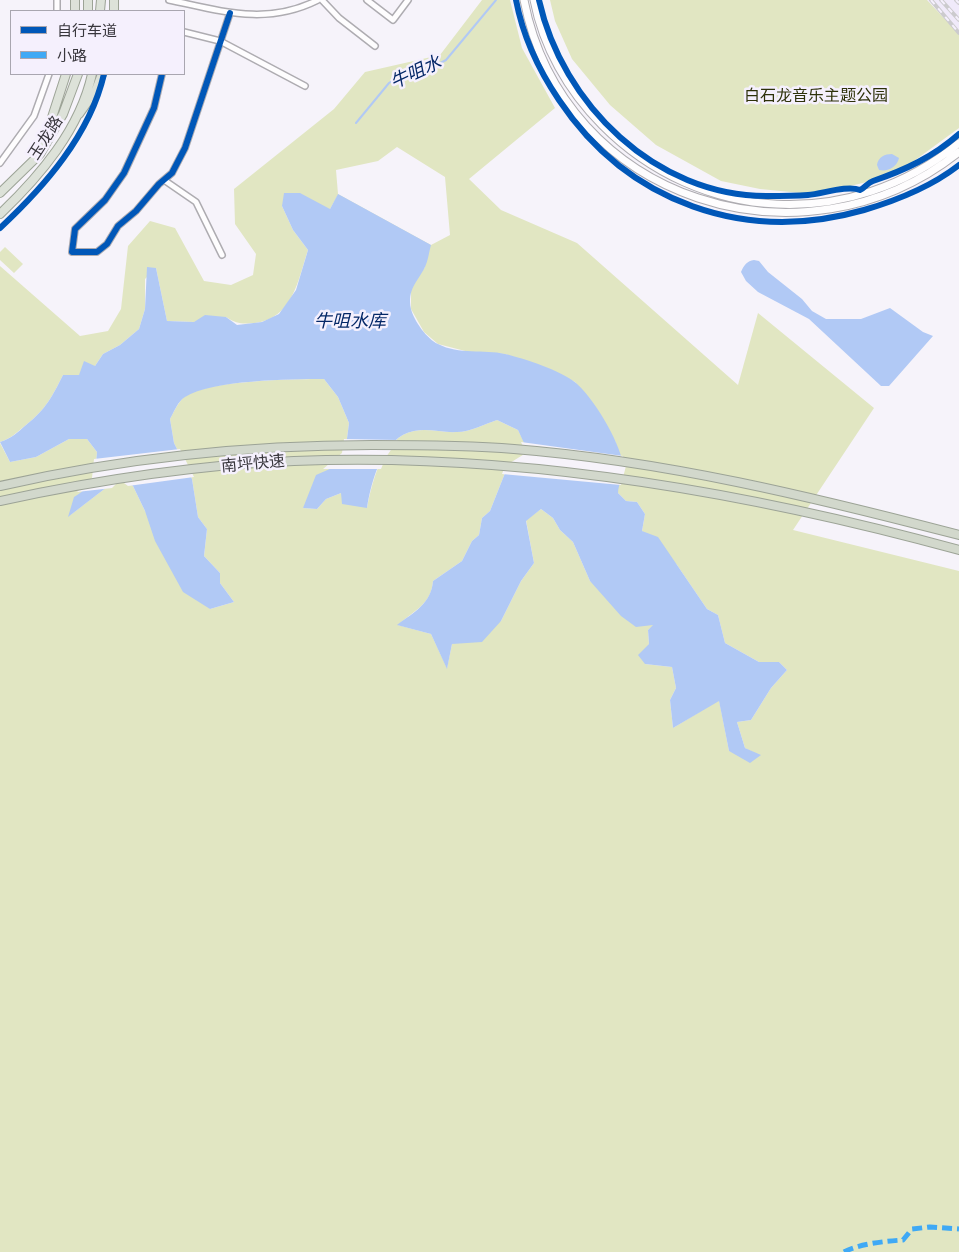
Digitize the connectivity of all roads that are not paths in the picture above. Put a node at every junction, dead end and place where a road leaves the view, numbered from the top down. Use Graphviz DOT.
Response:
graph roads {
  1 [pos="169,0"];
  2 [pos="318,0"];
  3 [pos="322,0"];
  4 [pos="367,0"];
  5 [pos="408,0"];
  6 [pos="524,0"];
  7 [pos="534,0"];
  8 [pos="230,13"];
  9 [pos="185,32"];
  10 [pos="220,41"];
  11 [pos="375,46"];
  12 [pos="49,75"];
  13 [pos="66,75"];
  14 [pos="78,75"];
  15 [pos="92,75"];
  16 [pos="102,75"];
  17 [pos="162,75"];
  18 [pos="305,86"];
  19 [pos="74,120"];
  20 [pos="959,143"];
  21 [pos="959,152"];
  22 [pos="40,154"];
  23 [pos="0,163"];
  24 [pos="164,180"];
  25 [pos="0,193"];
  26 [pos="0,214"];
  27 [pos="222,255"];
  28 [pos="0,486"];
  29 [pos="0,501"];
  30 [pos="959,535"];
  31 [pos="959,550"];
  1 -- 8 [label="street"];
  2 -- 8 [label="street"];
  3 -- 11 [label="street"];
  4 -- 5 [label="street"];
  6 -- 21 [label="main road"];
  7 -- 20 [label="main road"];
  8 -- 10 [label="street"];
  9 -- 10 [label="street"];
  10 -- 18 [label="street"];
  10 -- 24 [label="street"];
  12 -- 23 [label="street"];
  13 -- 22 [label="main road"];
  14 -- 22 [label="main road, 玉龙路"];
  15 -- 19 [label="main road, 玉龙路"];
  16 -- 19 [label="main road"];
  17 -- 24 [label="street"];
  19 -- 26 [label="main road, 玉龙路"];
  22 -- 25 [label="main road, 玉龙路"];
  24 -- 27 [label="street"];
  28 -- 30 [label="highway, 南坪快速"];
  29 -- 31 [label="highway, 南坪快速"];
}
